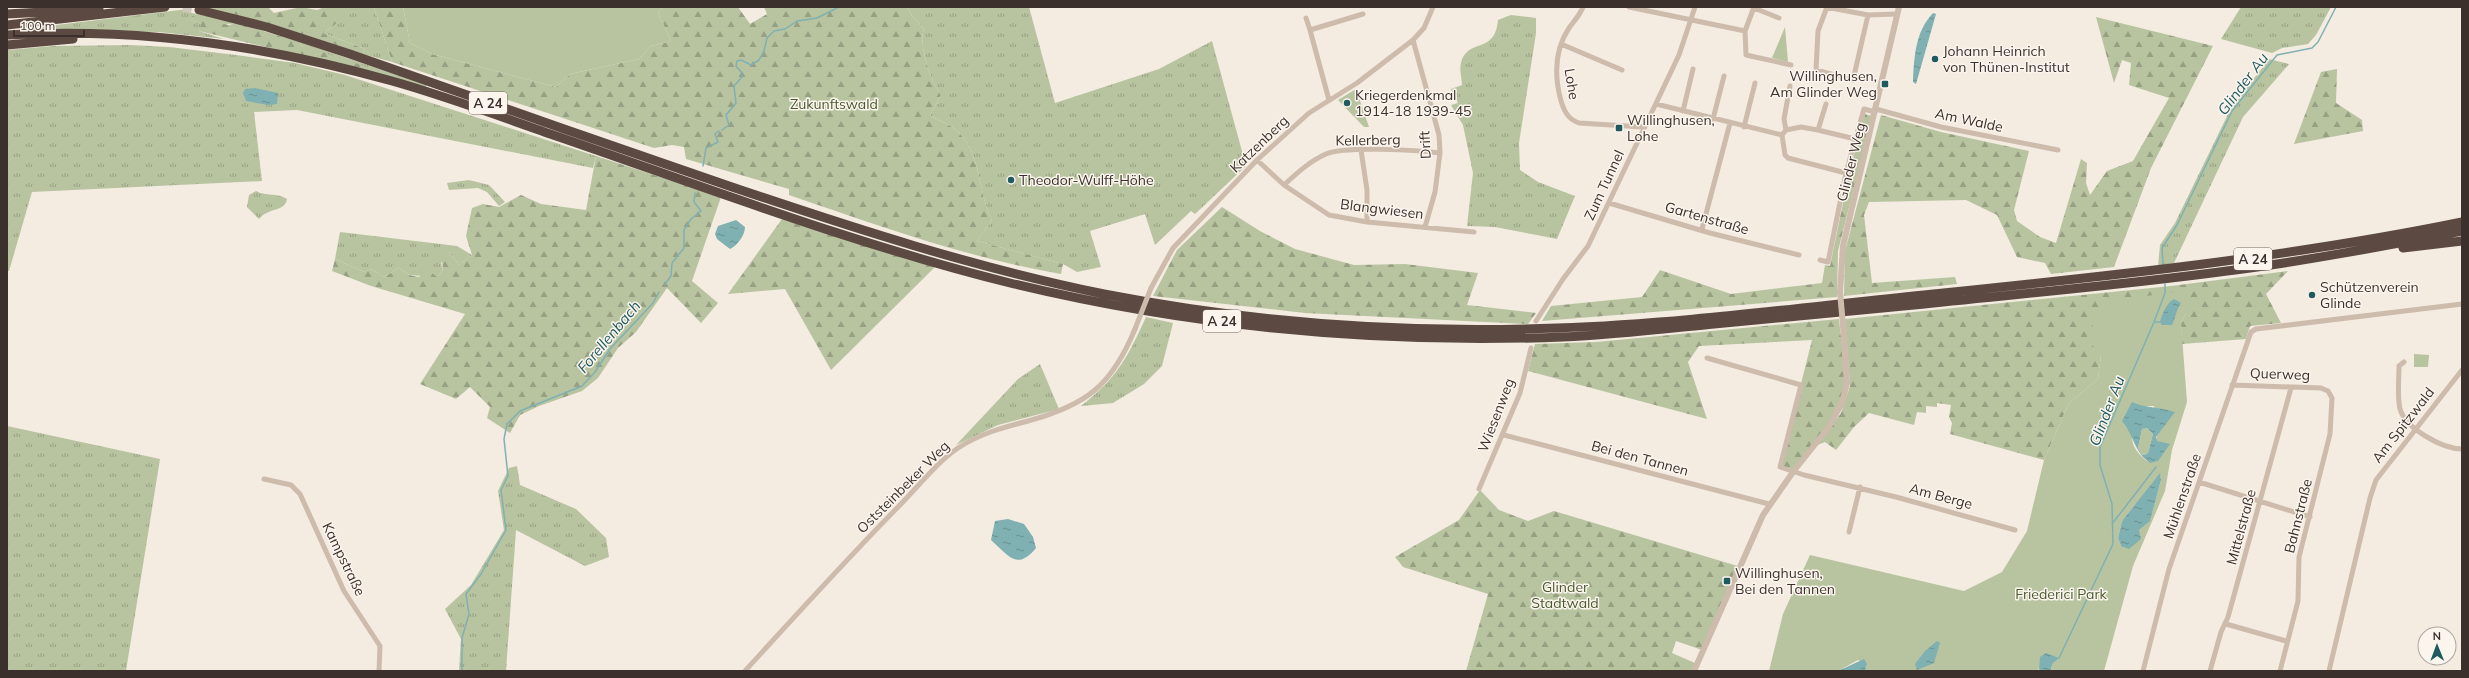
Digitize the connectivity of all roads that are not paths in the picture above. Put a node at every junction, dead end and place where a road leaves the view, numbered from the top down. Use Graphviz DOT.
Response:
graph roads {
  1 [pos="121,7"];
  2 [pos="165,7"];
  3 [pos="1433,7"];
  4 [pos="1583,7"];
  5 [pos="1629,7"];
  6 [pos="1695,7"];
  7 [pos="1827,7"];
  8 [pos="1899,7"];
  9 [pos="1754,8"];
  10 [pos="199,10"];
  11 [pos="7,14"];
  12 [pos="1363,14"];
  13 [pos="1896,14"];
  14 [pos="1868,15"];
  15 [pos="1306,18"];
  16 [pos="1692,18"];
  17 [pos="1779,18"];
  18 [pos="7,25"];
  19 [pos="1310,30"];
  20 [pos="1745,31"];
  21 [pos="7,35"];
  22 [pos="108,36"];
  23 [pos="1413,40"];
  24 [pos="1561,44"];
  25 [pos="7,45"];
  26 [pos="1791,65"];
  27 [pos="1693,69"];
  28 [pos="1622,70"];
  29 [pos="1724,76"];
  30 [pos="1755,83"];
  31 [pos="1790,86"];
  32 [pos="1329,100"];
  33 [pos="1656,104"];
  34 [pos="1826,104"];
  35 [pos="1876,110"];
  36 [pos="1683,111"];
  37 [pos="1713,119"];
  38 [pos="1730,123"];
  39 [pos="1644,127"];
  40 [pos="1744,127"];
  41 [pos="1786,130"];
  42 [pos="1818,130"];
  43 [pos="1782,135"];
  44 [pos="1856,139"];
  45 [pos="1361,150"];
  46 [pos="2058,150"];
  47 [pos="1440,152"];
  48 [pos="1257,160"];
  49 [pos="1846,173"];
  50 [pos="1284,185"];
  51 [pos="1609,203"];
  52 [pos="1367,222"];
  53 [pos="2462,222"];
  54 [pos="1425,227"];
  55 [pos="1702,229"];
  56 [pos="2462,231"];
  57 [pos="1474,232"];
  58 [pos="2462,241"];
  59 [pos="2386,246"];
  60 [pos="1799,254"];
  61 [pos="1820,260"];
  62 [pos="2462,304"];
  63 [pos="1536,321"];
  64 [pos="1135,329"];
  65 [pos="1531,348"];
  66 [pos="1707,358"];
  67 [pos="2404,362"];
  68 [pos="2462,370"];
  69 [pos="2232,385"];
  70 [pos="2291,388"];
  71 [pos="2328,391"];
  72 [pos="2416,427"];
  73 [pos="1504,435"];
  74 [pos="2462,450"];
  75 [pos="1793,472"];
  76 [pos="264,479"];
  77 [pos="2199,482"];
  78 [pos="1860,487"];
  79 [pos="1479,489"];
  80 [pos="2260,503"];
  81 [pos="1769,504"];
  82 [pos="2310,517"];
  83 [pos="2015,530"];
  84 [pos="1849,532"];
  85 [pos="2226,624"];
  86 [pos="2286,641"];
  87 [pos="379,671"];
  88 [pos="745,671"];
  89 [pos="1694,671"];
  90 [pos="2143,671"];
  91 [pos="2210,671"];
  92 [pos="2280,671"];
  93 [pos="2329,671"];
  1 -- 11 [label="highway"];
  2 -- 18 [label="highway"];
  3 -- 23 [label="street, Katzenberg"];
  4 -- 24 [label="street, Lohe"];
  5 -- 16 [label="street"];
  6 -- 16 [label="street, Zum Tunnel"];
  7 -- 14 [label="street"];
  7 -- 14 [label="street"];
  8 -- 13 [label="street, Glinder Weg"];
  9 -- 17 [label="street"];
  9 -- 20 [label="street"];
  10 -- 53 [label="highway, A 24"];
  12 -- 19 [label="street"];
  13 -- 14 [label="street"];
  13 -- 35 [label="street, Glinder Weg"];
  15 -- 19 [label="street"];
  16 -- 20 [label="street"];
  16 -- 33 [label="street, Zum Tunnel"];
  19 -- 32 [label="street"];
  20 -- 26 [label="street"];
  21 -- 22 [label="highway, A 24"];
  22 -- 25 [label="highway, A 24"];
  22 -- 59 [label="highway, A 24"];
  23 -- 32 [label="street, Katzenberg"];
  23 -- 47 [label="street, Drift"];
  24 -- 28 [label="street"];
  24 -- 39 [label="street, Lohe"];
  27 -- 36 [label="street"];
  29 -- 37 [label="street"];
  30 -- 40 [label="street"];
  31 -- 41 [label="street"];
  32 -- 48 [label="street, Katzenberg"];
  33 -- 36 [label="street"];
  33 -- 39 [label="street, Zum Tunnel"];
  34 -- 42 [label="street"];
  35 -- 44 [label="street"];
  35 -- 46 [label="street, Am Walde"];
  35 -- 75 [label="street, Glinder Weg, bridge"];
  36 -- 37 [label="street"];
  37 -- 38 [label="street"];
  38 -- 40 [label="street"];
  38 -- 55 [label="street"];
  39 -- 51 [label="street, Zum Tunnel"];
  40 -- 43 [label="street"];
  41 -- 42 [label="street"];
  41 -- 43 [label="street"];
  42 -- 44 [label="street"];
  43 -- 49 [label="street"];
  44 -- 49 [label="street"];
  45 -- 47 [label="street, Kellerberg"];
  45 -- 50 [label="street, Kellerberg"];
  45 -- 52 [label="street"];
  47 -- 54 [label="street, Drift"];
  48 -- 50 [label="street, Blangwiesen"];
  48 -- 64 [label="street, Katzenberg, bridge"];
  49 -- 61 [label="street"];
  50 -- 52 [label="street, Blangwiesen"];
  51 -- 55 [label="street, Gartenstraße"];
  51 -- 63 [label="street, Zum Tunnel"];
  52 -- 54 [label="street, Blangwiesen"];
  54 -- 57 [label="street, Blangwiesen"];
  55 -- 60 [label="street, Gartenstraße"];
  56 -- 59 [label="highway, A 24"];
  58 -- 59 [label="highway"];
  62 -- 69 [label="street, Mühlenstraße"];
  64 -- 88 [label="street, Oststeinbeker Weg"];
  65 -- 73 [label="street, Wiesenweg"];
  66 -- 75 [label="street"];
  67 -- 72 [label="street"];
  68 -- 72 [label="street, Am Spitzwald"];
  69 -- 70 [label="street, Querweg"];
  69 -- 77 [label="street, Mühlenstraße"];
  70 -- 71 [label="street, Querweg"];
  70 -- 80 [label="street, Mittelstraße"];
  71 -- 82 [label="street, Bahnstraße"];
  72 -- 74 [label="street"];
  72 -- 93 [label="street, Am Spitzwald"];
  73 -- 79 [label="street, Wiesenweg"];
  73 -- 81 [label="street, Bei den Tannen"];
  75 -- 78 [label="street, Am Berge"];
  75 -- 81 [label="street, Glinder Weg"];
  76 -- 87 [label="street, Kampstraße"];
  77 -- 80 [label="street"];
  77 -- 90 [label="street, Mühlenstraße"];
  78 -- 83 [label="street, Am Berge"];
  78 -- 84 [label="street"];
  80 -- 82 [label="street"];
  80 -- 85 [label="street, Mittelstraße"];
  81 -- 89 [label="street, Glinder Weg"];
  82 -- 86 [label="street, Bahnstraße"];
  85 -- 86 [label="street"];
  85 -- 91 [label="street, Mittelstraße"];
  86 -- 92 [label="street, Bahnstraße"];
}
